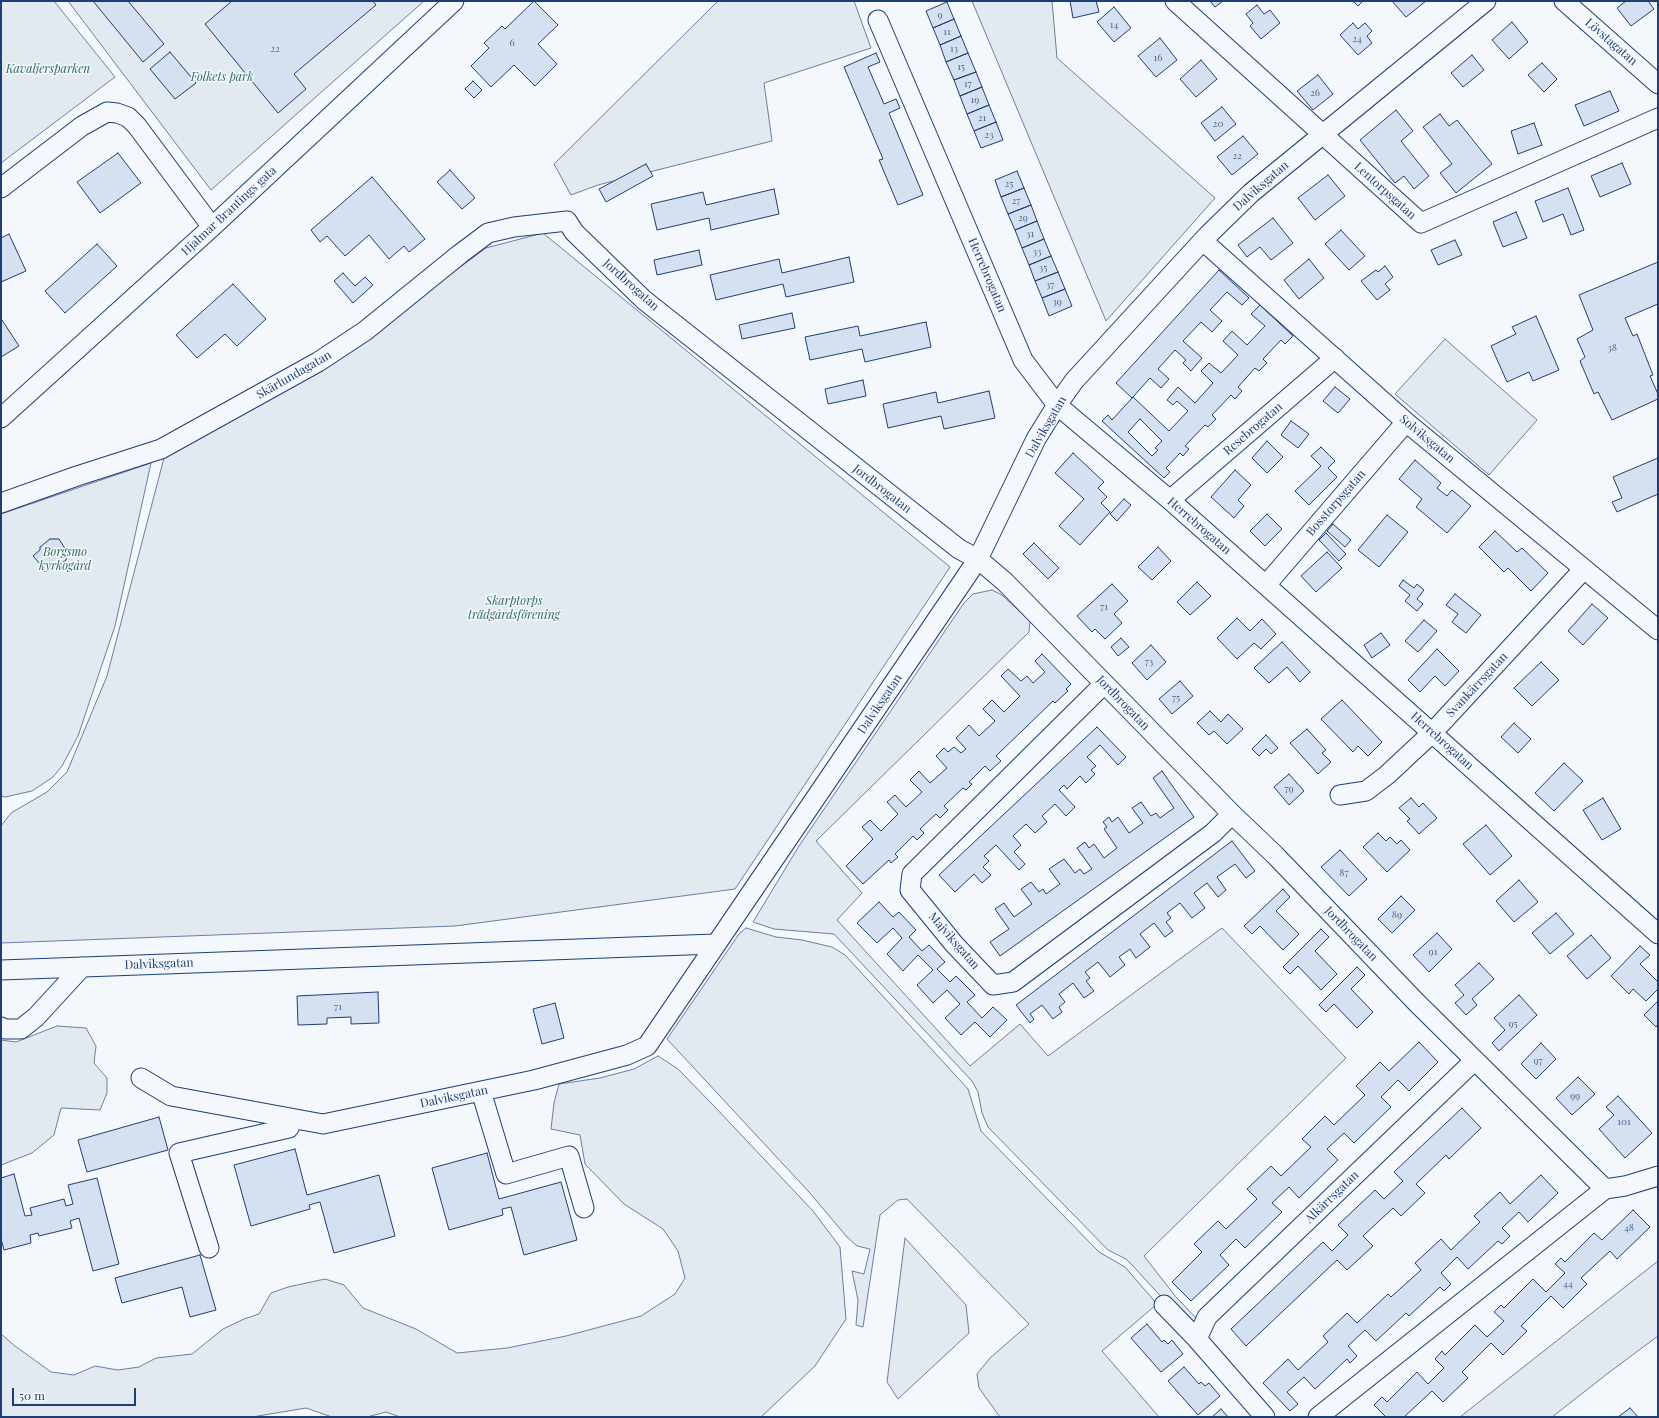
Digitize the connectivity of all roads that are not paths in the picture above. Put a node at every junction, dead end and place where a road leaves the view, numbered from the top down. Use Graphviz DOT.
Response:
graph roads {
  1 [pos="454,1"];
  2 [pos="1175,1"];
  3 [pos="1486,1"];
  4 [pos="1564,1"];
  5 [pos="878,20"];
  6 [pos="1658,84"];
  7 [pos="1658,118"];
  8 [pos="1321,134"];
  9 [pos="1,188"];
  10 [pos="567,221"];
  11 [pos="212,227"];
  12 [pos="1203,241"];
  13 [pos="1335,358"];
  14 [pos="1057,406"];
  15 [pos="1,418"];
  16 [pos="1406,422"];
  17 [pos="1170,500"];
  18 [pos="1,503"];
  19 [pos="978,559"];
  20 [pos="1584,570"];
  21 [pos="1266,585"];
  22 [pos="1658,630"];
  23 [pos="1104,684"];
  24 [pos="1432,733"];
  25 [pos="1340,795"];
  26 [pos="1232,814"];
  27 [pos="1658,934"];
  28 [pos="715,944"];
  29 [pos="82,967"];
  30 [pos="1,970"];
  31 [pos="1,1027"];
  32 [pos="1474,1061"];
  33 [pos="141,1078"];
  34 [pos="481,1091"];
  35 [pos="285,1117"];
  36 [pos="1658,1176"];
  37 [pos="1605,1189"];
  38 [pos="584,1208"];
  39 [pos="209,1248"];
  40 [pos="1164,1305"];
  41 [pos="1197,1339"];
  42 [pos="1265,1417"];
  43 [pos="1318,1417"];
  1 -- 11 [label="street, Hjalmar Brantings gata"];
  2 -- 8 [label="street, Lentorpsgatan"];
  3 -- 8 [label="street, Dalviksgatan"];
  4 -- 6 [label="street, Lövstagatan"];
  5 -- 14 [label="street, Herrebrogatan"];
  7 -- 8 [label="street, Lentorpsgatan"];
  8 -- 12 [label="street, Dalviksgatan"];
  9 -- 11 [label="street"];
  10 -- 18 [label="street, Skärlundagatan"];
  10 -- 19 [label="street, Jordbrogatan"];
  11 -- 15 [label="street, Hjalmar Brantings gata"];
  12 -- 13 [label="street, Solviksgatan"];
  12 -- 14 [label="street, Dalviksgatan"];
  13 -- 16 [label="street, Solviksgatan"];
  13 -- 17 [label="street, Resebrogatan"];
  14 -- 17 [label="street, Herrebrogatan"];
  14 -- 19 [label="street, Dalviksgatan"];
  16 -- 20 [label="street, Solviksgatan"];
  16 -- 21 [label="street, Bosstorpsgatan"];
  17 -- 21 [label="street, Herrebrogatan"];
  19 -- 23 [label="street, Jordbrogatan"];
  19 -- 28 [label="street, Dalviksgatan"];
  20 -- 22 [label="street, Solviksgatan"];
  20 -- 24 [label="street, Svankärrsgatan"];
  21 -- 24 [label="street, Herrebrogatan"];
  23 -- 26 [label="street, Jordbrogatan"];
  23 -- 26 [label="street, Majviksgatan"];
  24 -- 25 [label="street, Svankärrsgatan"];
  24 -- 27 [label="street, Herrebrogatan"];
  26 -- 32 [label="street, Jordbrogatan"];
  28 -- 29 [label="street, Dalviksgatan"];
  28 -- 34 [label="street, Dalviksgatan"];
  29 -- 30 [label="street, Dalviksgatan"];
  29 -- 31 [label="street"];
  32 -- 37 [label="street, Jordbrogatan"];
  32 -- 41 [label="street, Alkärrsgatan"];
  33 -- 35 [label="street, Dalviksgatan"];
  34 -- 35 [label="street, Dalviksgatan"];
  34 -- 38 [label="street"];
  35 -- 39 [label="street"];
  36 -- 37 [label="street"];
  37 -- 43 [label="street"];
  40 -- 41 [label="street"];
  41 -- 42 [label="street"];
}
